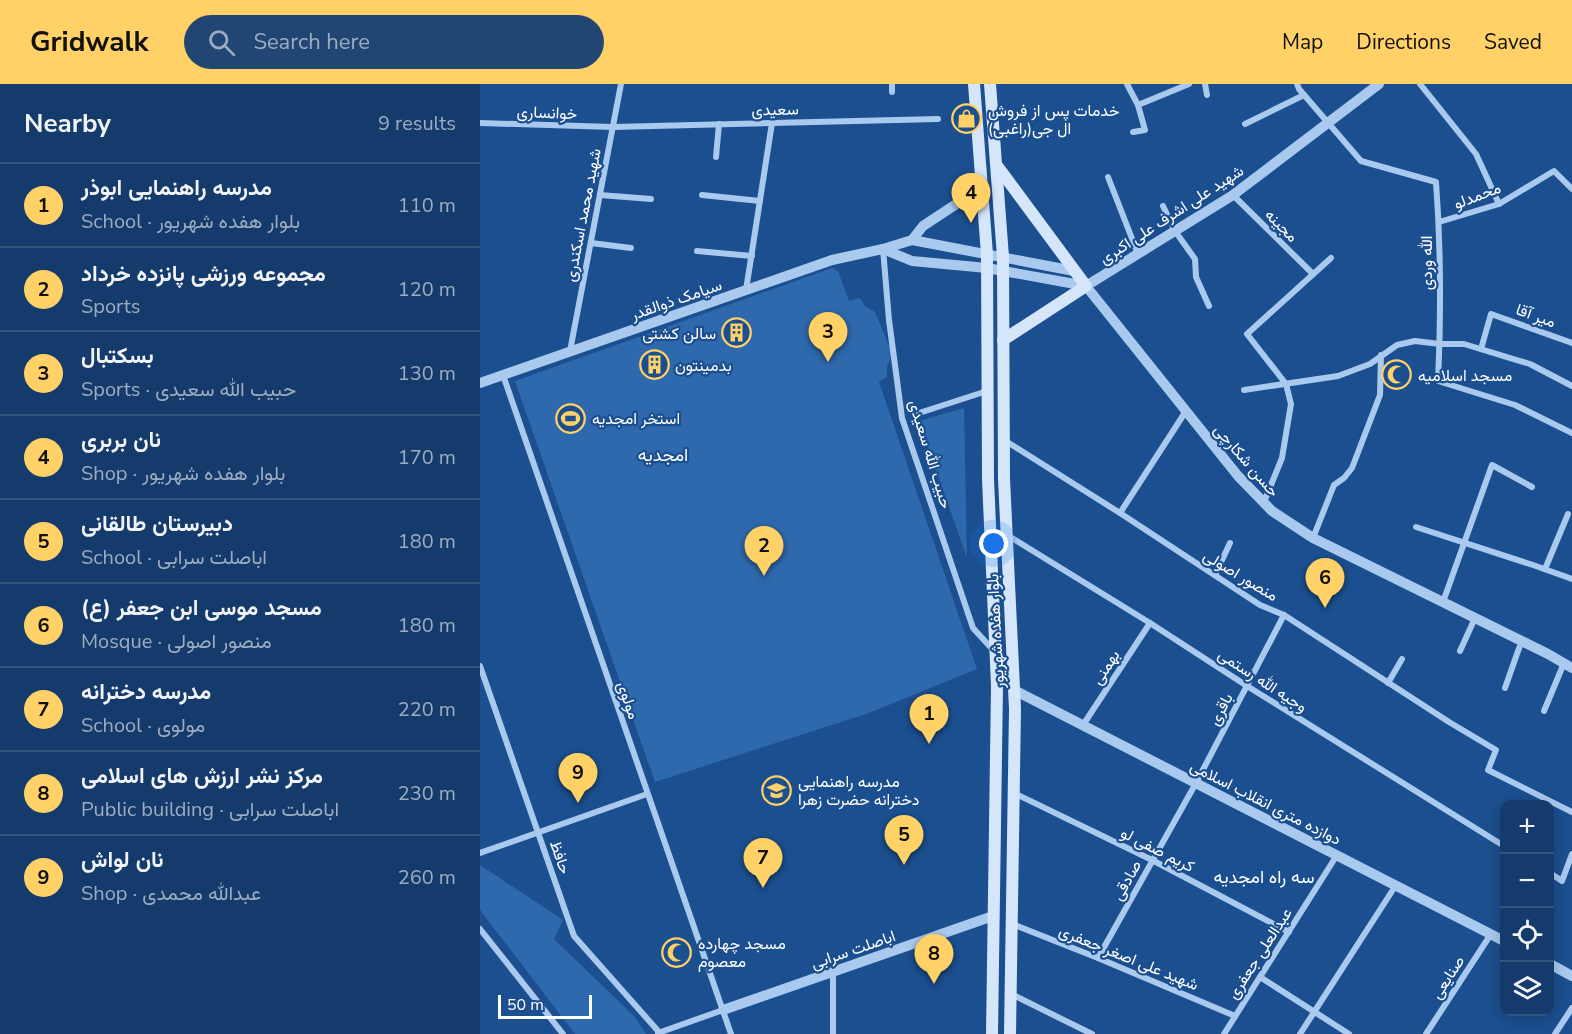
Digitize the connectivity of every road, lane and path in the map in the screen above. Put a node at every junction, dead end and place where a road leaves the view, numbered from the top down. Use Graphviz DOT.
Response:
graph roads {
  1 [pos="621,84"];
  2 [pos="974,84"];
  3 [pos="990,84"];
  4 [pos="1127,84"];
  5 [pos="1189,84"];
  6 [pos="1205,84"];
  7 [pos="1297,84"];
  8 [pos="1379,84"];
  9 [pos="1420,84"];
  10 [pos="1207,95"];
  11 [pos="1304,95"];
  12 [pos="1138,105"];
  13 [pos="939,120"];
  14 [pos="1329,122"];
  15 [pos="480,123"];
  16 [pos="772,123"];
  17 [pos="719,124"];
  18 [pos="1245,124"];
  19 [pos="613,128"];
  20 [pos="1133,132"];
  21 [pos="716,157"];
  22 [pos="997,166"];
  23 [pos="1108,177"];
  24 [pos="1572,189"];
  25 [pos="983,191"];
  26 [pos="600,195"];
  27 [pos="702,195"];
  28 [pos="1233,195"];
  29 [pos="651,200"];
  30 [pos="760,201"];
  31 [pos="1499,204"];
  32 [pos="1163,206"];
  33 [pos="1439,222"];
  34 [pos="1175,231"];
  35 [pos="912,240"];
  36 [pos="591,243"];
  37 [pos="631,248"];
  38 [pos="883,249"];
  39 [pos="697,251"];
  40 [pos="987,254"];
  41 [pos="1138,254"];
  42 [pos="752,256"];
  43 [pos="1003,257"];
  44 [pos="1331,258"];
  45 [pos="987,268"];
  46 [pos="1003,271"];
  47 [pos="1074,271"];
  48 [pos="1313,274"];
  49 [pos="1086,286"];
  50 [pos="746,290"];
  51 [pos="1209,306"];
  52 [pos="1003,340"];
  53 [pos="1572,343"];
  54 [pos="1440,344"];
  55 [pos="1481,350"];
  56 [pos="570,351"];
  57 [pos="1381,355"];
  58 [pos="503,375"];
  59 [pos="480,383"];
  60 [pos="1286,384"];
  61 [pos="1572,386"];
  62 [pos="1244,390"];
  63 [pos="987,391"];
  64 [pos="1186,411"];
  65 [pos="916,414"];
  66 [pos="1572,433"];
  67 [pos="1004,440"];
  68 [pos="1532,486"];
  69 [pos="1264,502"];
  70 [pos="1120,513"];
  71 [pos="1568,513"];
  72 [pos="1416,527"];
  73 [pos="1007,535"];
  74 [pos="1313,537"];
  75 [pos="1230,543"];
  76 [pos="1465,543"];
  77 [pos="1545,569"];
  78 [pos="1215,575"];
  79 [pos="1572,579"];
  80 [pos="1443,602"];
  81 [pos="1284,615"];
  82 [pos="1475,618"];
  83 [pos="1150,623"];
  84 [pos="1522,641"];
  85 [pos="1460,651"];
  86 [pos="996,653"];
  87 [pos="1402,659"];
  88 [pos="1568,665"];
  89 [pos="480,666"];
  90 [pos="1388,683"];
  91 [pos="1247,686"];
  92 [pos="1506,688"];
  93 [pos="1014,690"];
  94 [pos="1544,711"];
  95 [pos="1083,725"];
  96 [pos="1196,783"];
  97 [pos="1014,793"];
  98 [pos="647,794"];
  99 [pos="1572,812"];
  100 [pos="538,832"];
  101 [pos="1500,844"];
  102 [pos="480,853"];
  103 [pos="1572,854"];
  104 [pos="1337,855"];
  105 [pos="1152,860"];
  106 [pos="1554,876"];
  107 [pos="1396,885"];
  108 [pos="993,916"];
  109 [pos="1012,924"];
  110 [pos="480,929"];
  111 [pos="1289,932"];
  112 [pos="1491,934"];
  113 [pos="1500,939"];
  114 [pos="1098,958"];
  115 [pos="1554,966"];
  116 [pos="833,971"];
  117 [pos="1572,976"];
  118 [pos="1260,977"];
  119 [pos="1011,993"];
  120 [pos="1572,1008"];
  121 [pos="723,1010"];
  122 [pos="1314,1011"];
  123 [pos="1235,1016"];
  124 [pos="657,1033"];
  125 [pos="563,1034"];
  126 [pos="730,1034"];
  127 [pos="833,1034"];
  128 [pos="992,1034"];
  129 [pos="1010,1034"];
  130 [pos="1092,1034"];
  131 [pos="1224,1034"];
  132 [pos="1300,1034"];
  133 [pos="1349,1034"];
  134 [pos="1425,1034"];
  135 [pos="1555,1034"];
  1 -- 19 [label="street, شهید محمد اسکندری"];
  2 -- 25 [label="main road, بلوار هفده شهریور"];
  3 -- 22 [label="main road, بلوار هفده شهریور"];
  4 -- 12 [label="street"];
  5 -- 12 [label="street"];
  6 -- 10 [label="street"];
  7 -- 11 [label="street"];
  8 -- 14 [label="street, شهید علی اشرف علی اکبری"];
  9 -- 31 [label="street"];
  11 -- 14 [label="street"];
  11 -- 18 [label="street"];
  12 -- 20 [label="street"];
  13 -- 16 [label="street, سعیدی"];
  14 -- 28 [label="street, شهید علی اشرف علی اکبری"];
  14 -- 33 [label="street, الله وردی"];
  15 -- 19 [label="street, خوانساری"];
  16 -- 17 [label="street, سعیدی"];
  16 -- 30 [label="street"];
  17 -- 19 [label="street, سعیدی"];
  17 -- 21 [label="street"];
  19 -- 26 [label="street, شهید محمد اسکندری"];
  22 -- 43 [label="main road, بلوار هفده شهریور"];
  22 -- 47 [label="main road"];
  23 -- 41 [label="street"];
  24 -- 31 [label="street, محمدلو"];
  25 -- 35 [label="street"];
  25 -- 40 [label="main road, بلوار هفده شهریور"];
  26 -- 29 [label="street"];
  26 -- 36 [label="street, شهید محمد اسکندری"];
  27 -- 30 [label="street"];
  28 -- 34 [label="street, شهید علی اشرف علی اکبری"];
  28 -- 48 [label="street, مجینه"];
  30 -- 42 [label="street"];
  31 -- 33 [label="street, محمدلو"];
  32 -- 34 [label="street"];
  33 -- 54 [label="street, الله وردی"];
  34 -- 41 [label="street, شهید علی اشرف علی اکبری"];
  34 -- 51 [label="street"];
  35 -- 38 [label="street, سیامک ذوالقدر"];
  35 -- 40 [label="street, سیامک ذوالقدر"];
  36 -- 37 [label="street"];
  36 -- 56 [label="street, شهید محمد اسکندری"];
  38 -- 45 [label="street"];
  38 -- 50 [label="street, سیامک ذوالقدر"];
  38 -- 86 [label="street, حبیب الله سعیدی"];
  39 -- 42 [label="street"];
  40 -- 43 [label="street, سیامک ذوالقدر"];
  40 -- 45 [label="main road, بلوار هفده شهریور"];
  41 -- 49 [label="street, شهید علی اشرف علی اکبری"];
  42 -- 50 [label="street"];
  43 -- 46 [label="main road, بلوار هفده شهریور"];
  43 -- 47 [label="street"];
  44 -- 48 [label="street"];
  45 -- 46 [label="street"];
  45 -- 63 [label="main road, بلوار هفده شهریور"];
  46 -- 49 [label="street"];
  46 -- 52 [label="main road, بلوار هفده شهریور"];
  47 -- 49 [label="main road"];
  48 -- 60 [label="street"];
  49 -- 52 [label="main road"];
  49 -- 64 [label="street, حسن شکارچی"];
  50 -- 56 [label="street, سیامک ذوالقدر"];
  52 -- 67 [label="main road, بلوار هفده شهریور"];
  53 -- 55 [label="street, میر آقا"];
  54 -- 55 [label="street"];
  54 -- 57 [label="street"];
  54 -- 66 [label="street, الله وردی"];
  55 -- 61 [label="street"];
  56 -- 58 [label="street, سیامک ذوالقدر"];
  57 -- 60 [label="street"];
  57 -- 74 [label="street"];
  58 -- 59 [label="street, سیامک ذوالقدر"];
  58 -- 98 [label="street, مولوی"];
  60 -- 62 [label="street"];
  60 -- 69 [label="street"];
  63 -- 65 [label="street"];
  63 -- 86 [label="main road, بلوار هفده شهریور"];
  64 -- 69 [label="street, حسن شکارچی"];
  64 -- 70 [label="street"];
  67 -- 70 [label="street, منصور اصولی"];
  67 -- 73 [label="main road, بلوار هفده شهریور"];
  68 -- 76 [label="street"];
  69 -- 74 [label="street, حسن شکارچی"];
  70 -- 78 [label="street, منصور اصولی"];
  71 -- 77 [label="street"];
  72 -- 76 [label="street"];
  73 -- 83 [label="street, وجیه الله رستمی"];
  73 -- 93 [label="main road, بلوار هفده شهریور"];
  74 -- 80 [label="street, حسن شکارچی"];
  75 -- 78 [label="street"];
  76 -- 77 [label="street"];
  76 -- 80 [label="street"];
  77 -- 79 [label="street"];
  78 -- 81 [label="street, منصور اصولی"];
  80 -- 82 [label="street, حسن شکارچی"];
  81 -- 90 [label="street, منصور اصولی"];
  81 -- 91 [label="street, باقری"];
  82 -- 84 [label="street, حسن شکارچی"];
  82 -- 85 [label="street"];
  83 -- 91 [label="street, وجیه الله رستمی"];
  83 -- 95 [label="street, بهمنی"];
  84 -- 88 [label="street, حسن شکارچی"];
  84 -- 92 [label="street"];
  86 -- 108 [label="main road, بلوار هفده شهریور"];
  87 -- 90 [label="street"];
  88 -- 94 [label="street"];
  89 -- 100 [label="street, حافظ"];
  90 -- 99 [label="street, منصور اصولی"];
  91 -- 96 [label="street, باقری"];
  91 -- 101 [label="street, وجیه الله رستمی"];
  93 -- 95 [label="street, دوازده متری انقلاب اسلامی"];
  93 -- 97 [label="main road, بلوار هفده شهریور"];
  95 -- 96 [label="street, دوازده متری انقلاب اسلامی"];
  96 -- 104 [label="street, دوازده متری انقلاب اسلامی"];
  96 -- 105 [label="street, صادقی"];
  97 -- 105 [label="street, کریم صفی لو"];
  97 -- 109 [label="main road, بلوار هفده شهریور"];
  98 -- 100 [label="street"];
  98 -- 121 [label="street, مولوی"];
  100 -- 102 [label="street"];
  100 -- 124 [label="street, حافظ"];
  103 -- 106 [label="street"];
  104 -- 107 [label="street, دوازده متری انقلاب اسلامی"];
  104 -- 111 [label="street, عبدالعلی جعفری"];
  105 -- 111 [label="street, کریم صفی لو"];
  105 -- 114 [label="street, صادقی"];
  107 -- 112 [label="street, دوازده متری انقلاب اسلامی"];
  107 -- 122 [label="street"];
  108 -- 116 [label="street, اباصلت سرابی"];
  108 -- 128 [label="main road, بلوار هفده شهریور"];
  109 -- 114 [label="street, شهید علی اصغر جعفری"];
  109 -- 119 [label="main road, بلوار هفده شهریور"];
  110 -- 125 [label="street"];
  111 -- 118 [label="street, عبدالعلی جعفری"];
  112 -- 113 [label="street, دوازده متری انقلاب اسلامی"];
  112 -- 134 [label="street, صنایعی"];
  114 -- 123 [label="street, شهید علی اصغر جعفری"];
  115 -- 117 [label="street"];
  116 -- 121 [label="street, اباصلت سرابی"];
  116 -- 127 [label="street"];
  118 -- 122 [label="street"];
  118 -- 123 [label="street, عبدالعلی جعفری"];
  119 -- 129 [label="main road, بلوار هفده شهریور"];
  119 -- 130 [label="street"];
  120 -- 135 [label="street"];
  121 -- 124 [label="street"];
  121 -- 126 [label="street, مولوی"];
  122 -- 132 [label="street"];
  122 -- 133 [label="street"];
  123 -- 131 [label="street, عبدالعلی جعفری"];
}
